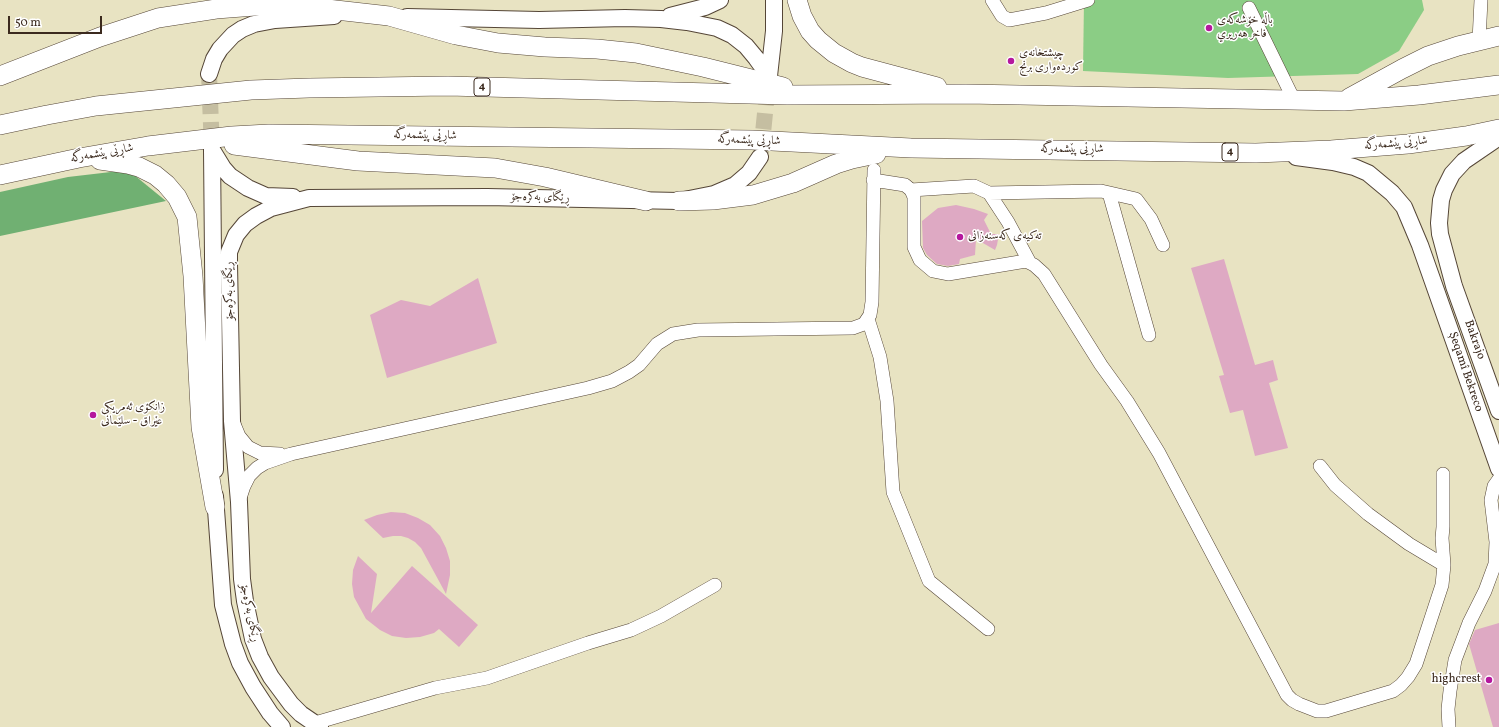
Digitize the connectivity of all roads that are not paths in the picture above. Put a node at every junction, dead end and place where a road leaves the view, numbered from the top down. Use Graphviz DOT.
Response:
graph roads {
  1 [pos="720,0"];
  2 [pos="774,0"];
  3 [pos="797,0"];
  4 [pos="992,0"];
  5 [pos="1088,0"];
  6 [pos="1481,0"];
  7 [pos="1249,8"];
  8 [pos="389,16"];
  9 [pos="661,19"];
  10 [pos="1499,36"];
  11 [pos="1479,41"];
  12 [pos="209,74"];
  13 [pos="0,76"];
  14 [pos="1499,85"];
  15 [pos="818,94"];
  16 [pos="966,94"];
  17 [pos="1294,100"];
  18 [pos="1344,101"];
  19 [pos="0,114"];
  20 [pos="47,115"];
  21 [pos="0,125"];
  22 [pos="1499,129"];
  23 [pos="1499,137"];
  24 [pos="148,146"];
  25 [pos="911,148"];
  26 [pos="1256,153"];
  27 [pos="760,157"];
  28 [pos="79,158"];
  29 [pos="0,175"];
  30 [pos="911,190"];
  31 [pos="989,193"];
  32 [pos="1109,193"];
  33 [pos="309,198"];
  34 [pos="646,201"];
  35 [pos="679,201"];
  36 [pos="1163,245"];
  37 [pos="1030,263"];
  38 [pos="1450,270"];
  39 [pos="1430,274"];
  40 [pos="868,319"];
  41 [pos="1149,335"];
  42 [pos="1499,411"];
  43 [pos="232,420"];
  44 [pos="292,454"];
  45 [pos="1320,466"];
  46 [pos="1499,469"];
  47 [pos="1443,474"];
  48 [pos="1499,479"];
  49 [pos="239,502"];
  50 [pos="215,507"];
  51 [pos="1444,565"];
  52 [pos="715,585"];
  53 [pos="988,629"];
  54 [pos="301,714"];
  55 [pos="318,725"];
  56 [pos="277,726"];
  57 [pos="1449,727"];
  1 -- 9 [label="main road"];
  2 -- 9 [label="main road"];
  3 -- 16 [label="highway"];
  4 -- 5 [label="street"];
  6 -- 11 [label="street"];
  7 -- 17 [label="street"];
  8 -- 9 [label="main road"];
  8 -- 12 [label="main road"];
  8 -- 13 [label="highway"];
  8 -- 15 [label="highway"];
  10 -- 11 [label="highway"];
  11 -- 18 [label="highway"];
  14 -- 18 [label="highway, 4"];
  15 -- 16 [label="highway, 4"];
  15 -- 20 [label="highway, 4"];
  16 -- 17 [label="highway, 4"];
  17 -- 18 [label="highway, 4"];
  19 -- 20 [label="highway"];
  20 -- 21 [label="highway, 4"];
  22 -- 26 [label="highway, شاڕێی پێشمەرگە / 4"];
  23 -- 38 [label="main road, Bakrajo"];
  24 -- 25 [label="highway, شاڕێی پێشمەرگە / 4"];
  24 -- 28 [label="highway, شاڕێی پێشمەرگە / 4"];
  24 -- 34 [label="highway"];
  25 -- 26 [label="highway, شاڕێی پێشمەرگە / 4"];
  25 -- 35 [label="highway"];
  26 -- 39 [label="main road, Şeqamî Bekreco"];
  27 -- 35 [label="main road, ڕێگای بەکرەجۆ"];
  28 -- 29 [label="highway, شاڕێی پێشمەرگە / 4"];
  28 -- 50 [label="highway"];
  30 -- 31 [label="street"];
  30 -- 37 [label="street"];
  30 -- 40 [label="street"];
  31 -- 32 [label="street"];
  31 -- 37 [label="street"];
  32 -- 36 [label="street"];
  32 -- 41 [label="street"];
  33 -- 34 [label="main road, ڕێگای بەکرەجۆ"];
  33 -- 43 [label="main road, ڕێگای بەکرەجۆ"];
  33 -- 50 [label="main road, ڕێگای بەکرەجۆ"];
  34 -- 35 [label="main road, ڕێگای بەکرەجۆ"];
  37 -- 51 [label="street"];
  38 -- 39 [label="main road"];
  38 -- 42 [label="main road, Bakrajo"];
  39 -- 46 [label="main road, Şeqamî Bekreco"];
  40 -- 44 [label="street"];
  40 -- 53 [label="street"];
  43 -- 44 [label="street"];
  43 -- 49 [label="main road, ڕێگای بەکرەجۆ"];
  44 -- 49 [label="street"];
  45 -- 51 [label="street"];
  47 -- 51 [label="street"];
  48 -- 57 [label="street"];
  49 -- 54 [label="main road, ڕێگای بەکرەجۆ"];
  50 -- 56 [label="main road, ڕێگای بەکرەجۆ"];
  52 -- 55 [label="street"];
  54 -- 55 [label="main road, ڕێگای بەکرەجۆ"];
  54 -- 56 [label="main road"];
}
